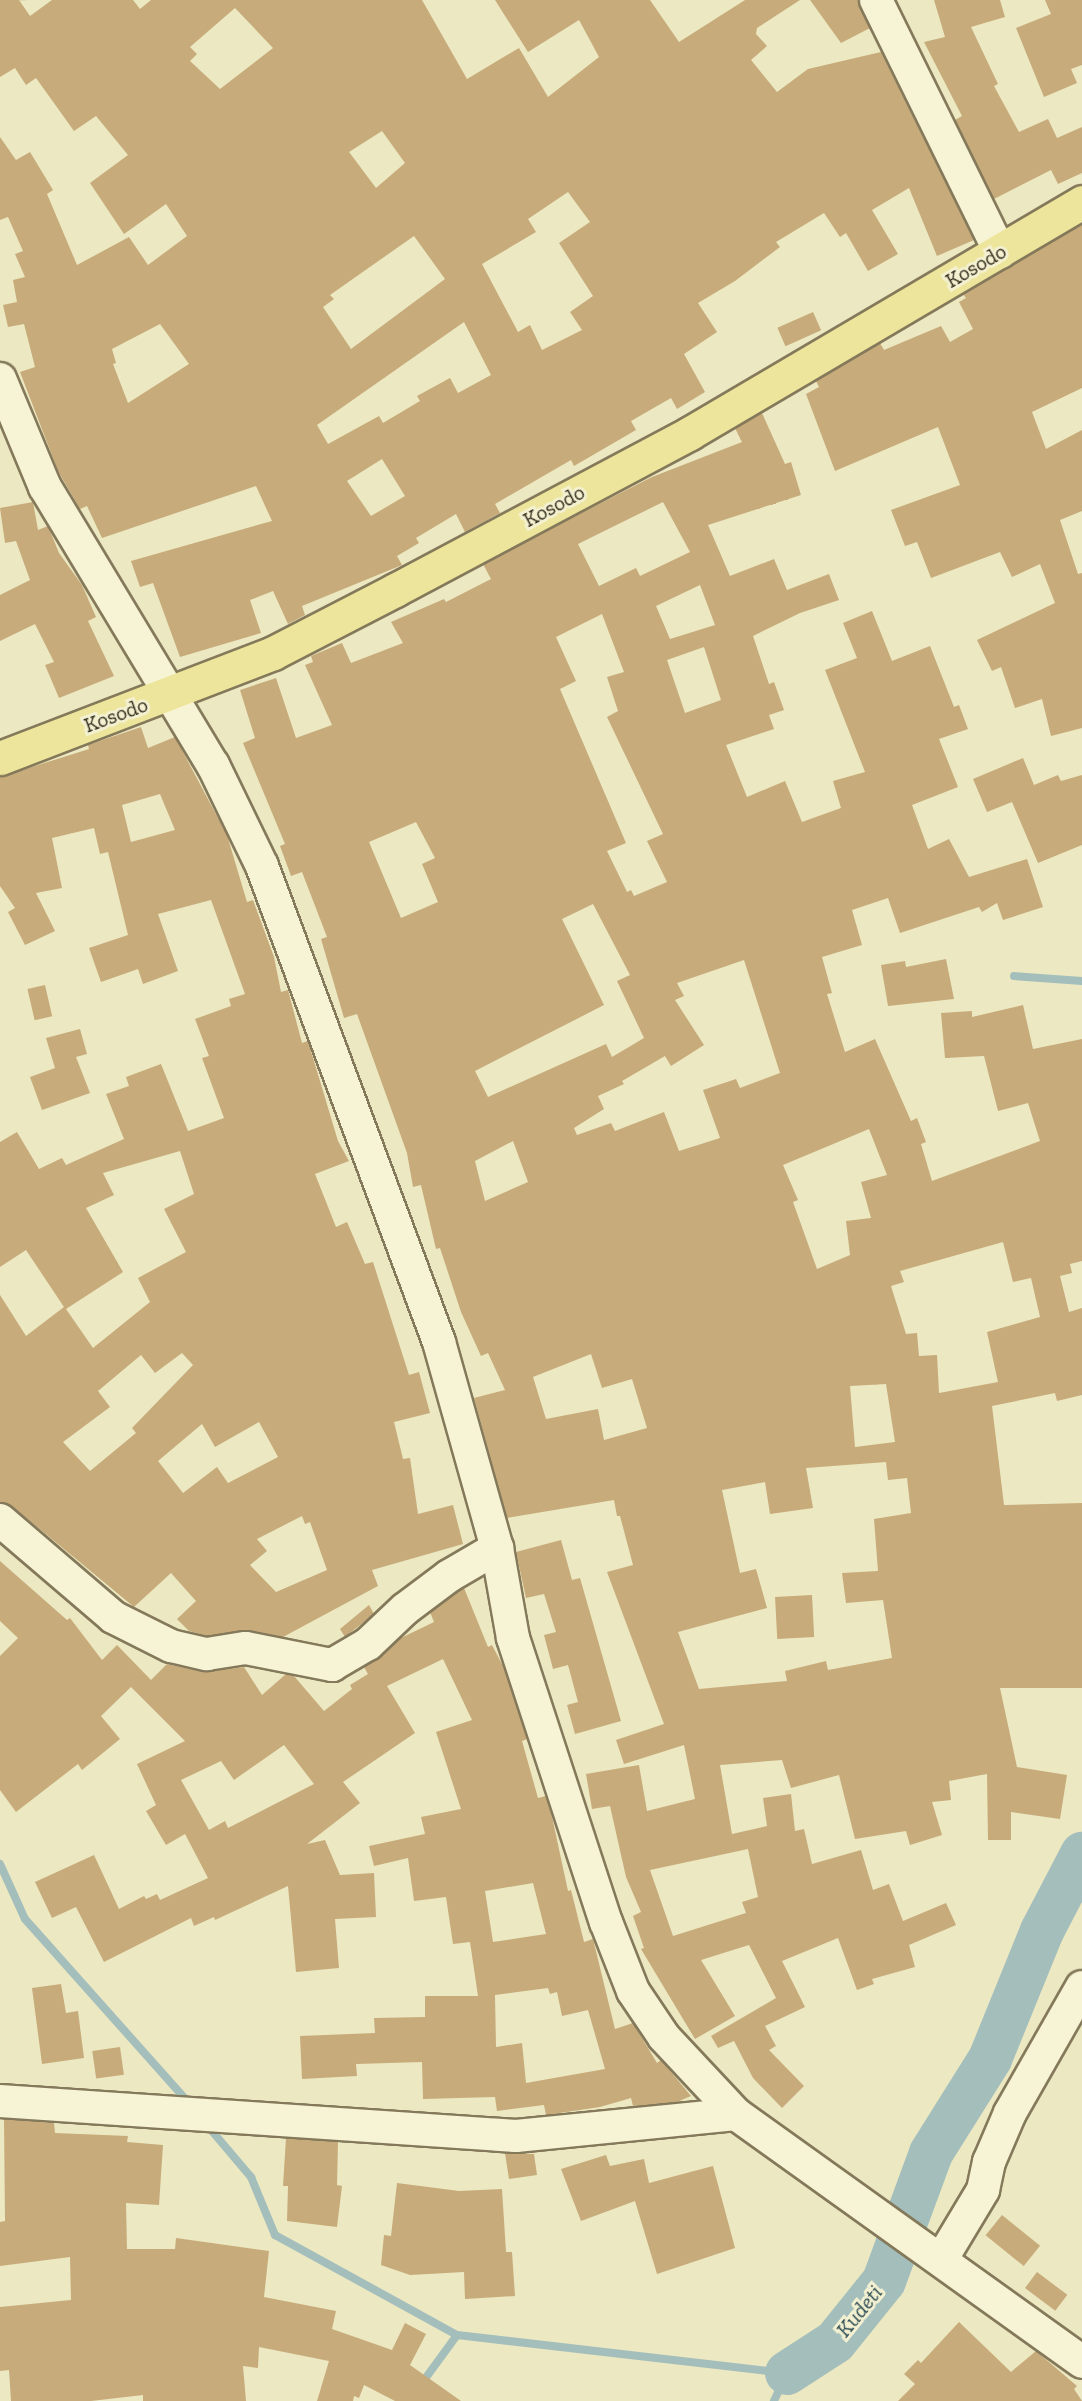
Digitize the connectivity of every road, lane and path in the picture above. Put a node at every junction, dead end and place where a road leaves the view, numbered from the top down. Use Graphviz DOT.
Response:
graph roads {
  1 [pos="876,0"];
  2 [pos="1082,202"];
  3 [pos="1000,252"];
  4 [pos="0,379"];
  5 [pos="171,694"];
  6 [pos="0,758"];
  7 [pos="0,1520"];
  8 [pos="497,1548"];
  9 [pos="1082,1987"];
  10 [pos="0,2101"];
  11 [pos="736,2114"];
  12 [pos="931,2252"];
  13 [pos="1082,2362"];
  1 -- 3 [label="street"];
  2 -- 3 [label="main road, Kosodo"];
  3 -- 5 [label="main road, Kosodo"];
  4 -- 5 [label="street"];
  5 -- 6 [label="main road, Kosodo"];
  5 -- 8 [label="street"];
  7 -- 8 [label="street"];
  8 -- 11 [label="street"];
  9 -- 12 [label="street"];
  10 -- 11 [label="street"];
  11 -- 12 [label="street"];
  12 -- 13 [label="street"];
}
